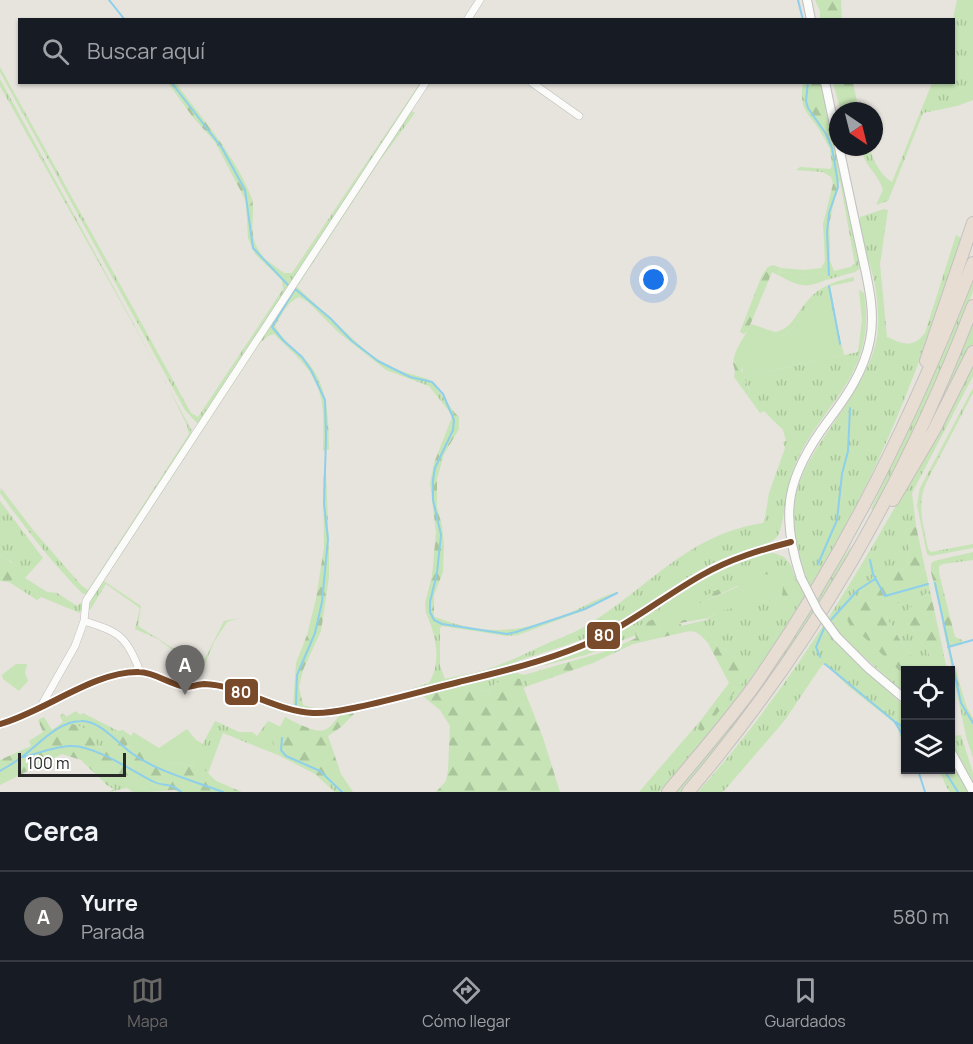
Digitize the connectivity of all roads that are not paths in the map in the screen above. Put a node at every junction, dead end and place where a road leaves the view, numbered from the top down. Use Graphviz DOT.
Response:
graph roads {
  1 [pos="480,0"];
  2 [pos="807,0"];
  3 [pos="468,18"];
  4 [pos="811,18"];
  5 [pos="425,84"];
  6 [pos="534,84"];
  7 [pos="825,84"];
  8 [pos="829,102"];
  9 [pos="579,116"];
  10 [pos="840,156"];
  11 [pos="973,223"];
  12 [pos="973,263"];
  13 [pos="973,306"];
  14 [pos="973,352"];
  15 [pos="897,442"];
  16 [pos="790,542"];
  17 [pos="859,551"];
  18 [pos="84,621"];
  19 [pos="140,672"];
  20 [pos="901,696"];
  21 [pos="40,708"];
  22 [pos="0,724"];
  23 [pos="955,758"];
  24 [pos="668,792"];
  25 [pos="688,792"];
  26 [pos="973,792"];
  1 -- 3 [label="street"];
  2 -- 4 [label="street"];
  5 -- 18 [label="street"];
  6 -- 9 [label="street"];
  7 -- 8 [label="street"];
  10 -- 16 [label="street"];
  11 -- 15 [label="highway"];
  12 -- 15 [label="highway"];
  13 -- 17 [label="highway"];
  14 -- 17 [label="highway"];
  15 -- 24 [label="highway"];
  16 -- 19 [label="street"];
  16 -- 20 [label="street, bridge"];
  17 -- 25 [label="highway"];
  18 -- 19 [label="street"];
  18 -- 21 [label="street"];
  19 -- 21 [label="street"];
  21 -- 22 [label="street"];
  23 -- 26 [label="street"];
}
